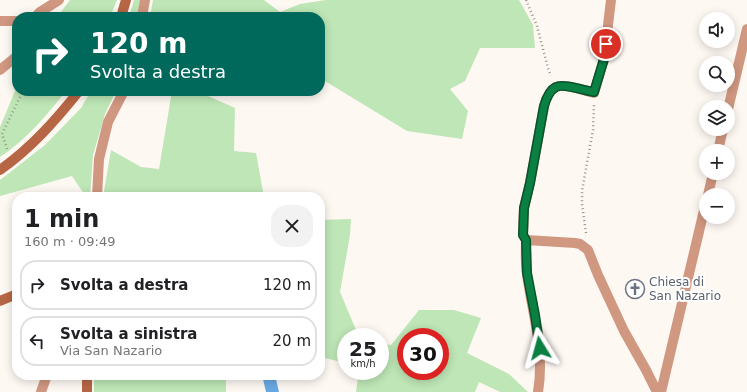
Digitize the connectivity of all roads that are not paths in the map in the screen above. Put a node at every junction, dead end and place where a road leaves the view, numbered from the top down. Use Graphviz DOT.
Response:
graph roads {
  1 [pos="126,0"];
  2 [pos="145,0"];
  3 [pos="611,0"];
  4 [pos="53,2"];
  5 [pos="40,12"];
  6 [pos="50,12"];
  7 [pos="122,12"];
  8 [pos="143,12"];
  9 [pos="0,21"];
  10 [pos="12,21"];
  11 [pos="747,29"];
  12 [pos="12,60"];
  13 [pos="0,70"];
  14 [pos="75,96"];
  15 [pos="121,96"];
  16 [pos="730,100"];
  17 [pos="3,168"];
  18 [pos="97,192"];
  19 [pos="701,224"];
  20 [pos="526,240"];
  21 [pos="12,296"];
  22 [pos="0,301"];
  23 [pos="45,380"];
  24 [pos="87,380"];
  25 [pos="40,392"];
  26 [pos="87,392"];
  27 [pos="538,392"];
  28 [pos="657,392"];
  29 [pos="661,392"];
  1 -- 7 [label="main road"];
  2 -- 8 [label="street"];
  3 -- 20 [label="street"];
  4 -- 5 [label="street"];
  4 -- 6 [label="street"];
  9 -- 10 [label="street"];
  11 -- 16 [label="street"];
  12 -- 13 [label="street"];
  14 -- 17 [label="main road"];
  15 -- 18 [label="street"];
  19 -- 29 [label="street"];
  20 -- 27 [label="street"];
  20 -- 28 [label="street"];
  21 -- 22 [label="main road"];
  23 -- 25 [label="street"];
  24 -- 26 [label="main road"];
}
